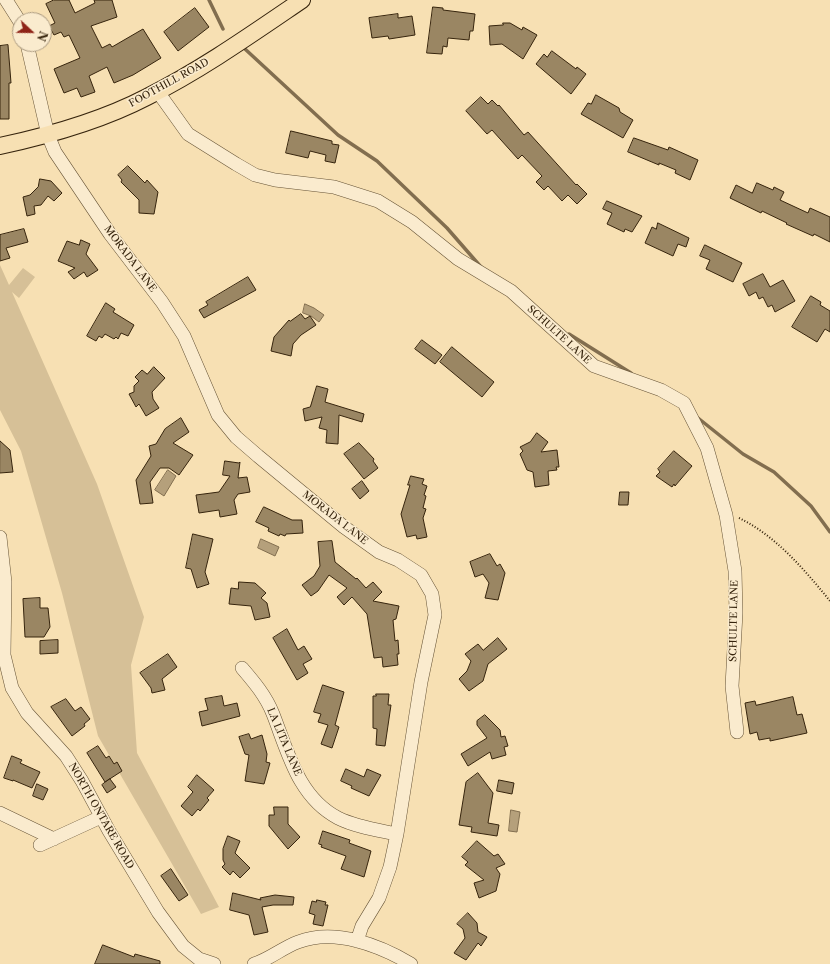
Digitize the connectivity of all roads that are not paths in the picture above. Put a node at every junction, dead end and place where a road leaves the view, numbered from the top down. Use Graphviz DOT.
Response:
graph roads {
  1 [pos="6,0"];
  2 [pos="302,0"];
  3 [pos="14,12"];
  4 [pos="29,52"];
  5 [pos="158,92"];
  6 [pos="48,135"];
  7 [pos="0,146"];
  8 [pos="0,537"];
  9 [pos="242,668"];
  10 [pos="4,675"];
  11 [pos="737,732"];
  12 [pos="0,813"];
  13 [pos="101,817"];
  14 [pos="397,834"];
  15 [pos="54,839"];
  16 [pos="40,845"];
  17 [pos="356,941"];
  18 [pos="214,964"];
  19 [pos="254,964"];
  20 [pos="411,964"];
  1 -- 3 [label="street"];
  2 -- 5 [label="main road, FOOTHILL ROAD"];
  4 -- 6 [label="street, MORADA LANE"];
  5 -- 6 [label="main road, FOOTHILL ROAD"];
  5 -- 11 [label="street, SCHULTE LANE"];
  6 -- 7 [label="main road, FOOTHILL ROAD"];
  6 -- 14 [label="street, MORADA LANE"];
  8 -- 10 [label="street, NORTH ONTARE ROAD"];
  9 -- 14 [label="street, LA LITA LANE"];
  10 -- 13 [label="street, NORTH ONTARE ROAD"];
  12 -- 15 [label="street"];
  13 -- 15 [label="street"];
  13 -- 18 [label="street, NORTH ONTARE ROAD"];
  14 -- 17 [label="street, MORADA LANE"];
  15 -- 16 [label="street"];
  17 -- 19 [label="street"];
  17 -- 20 [label="street"];
}
